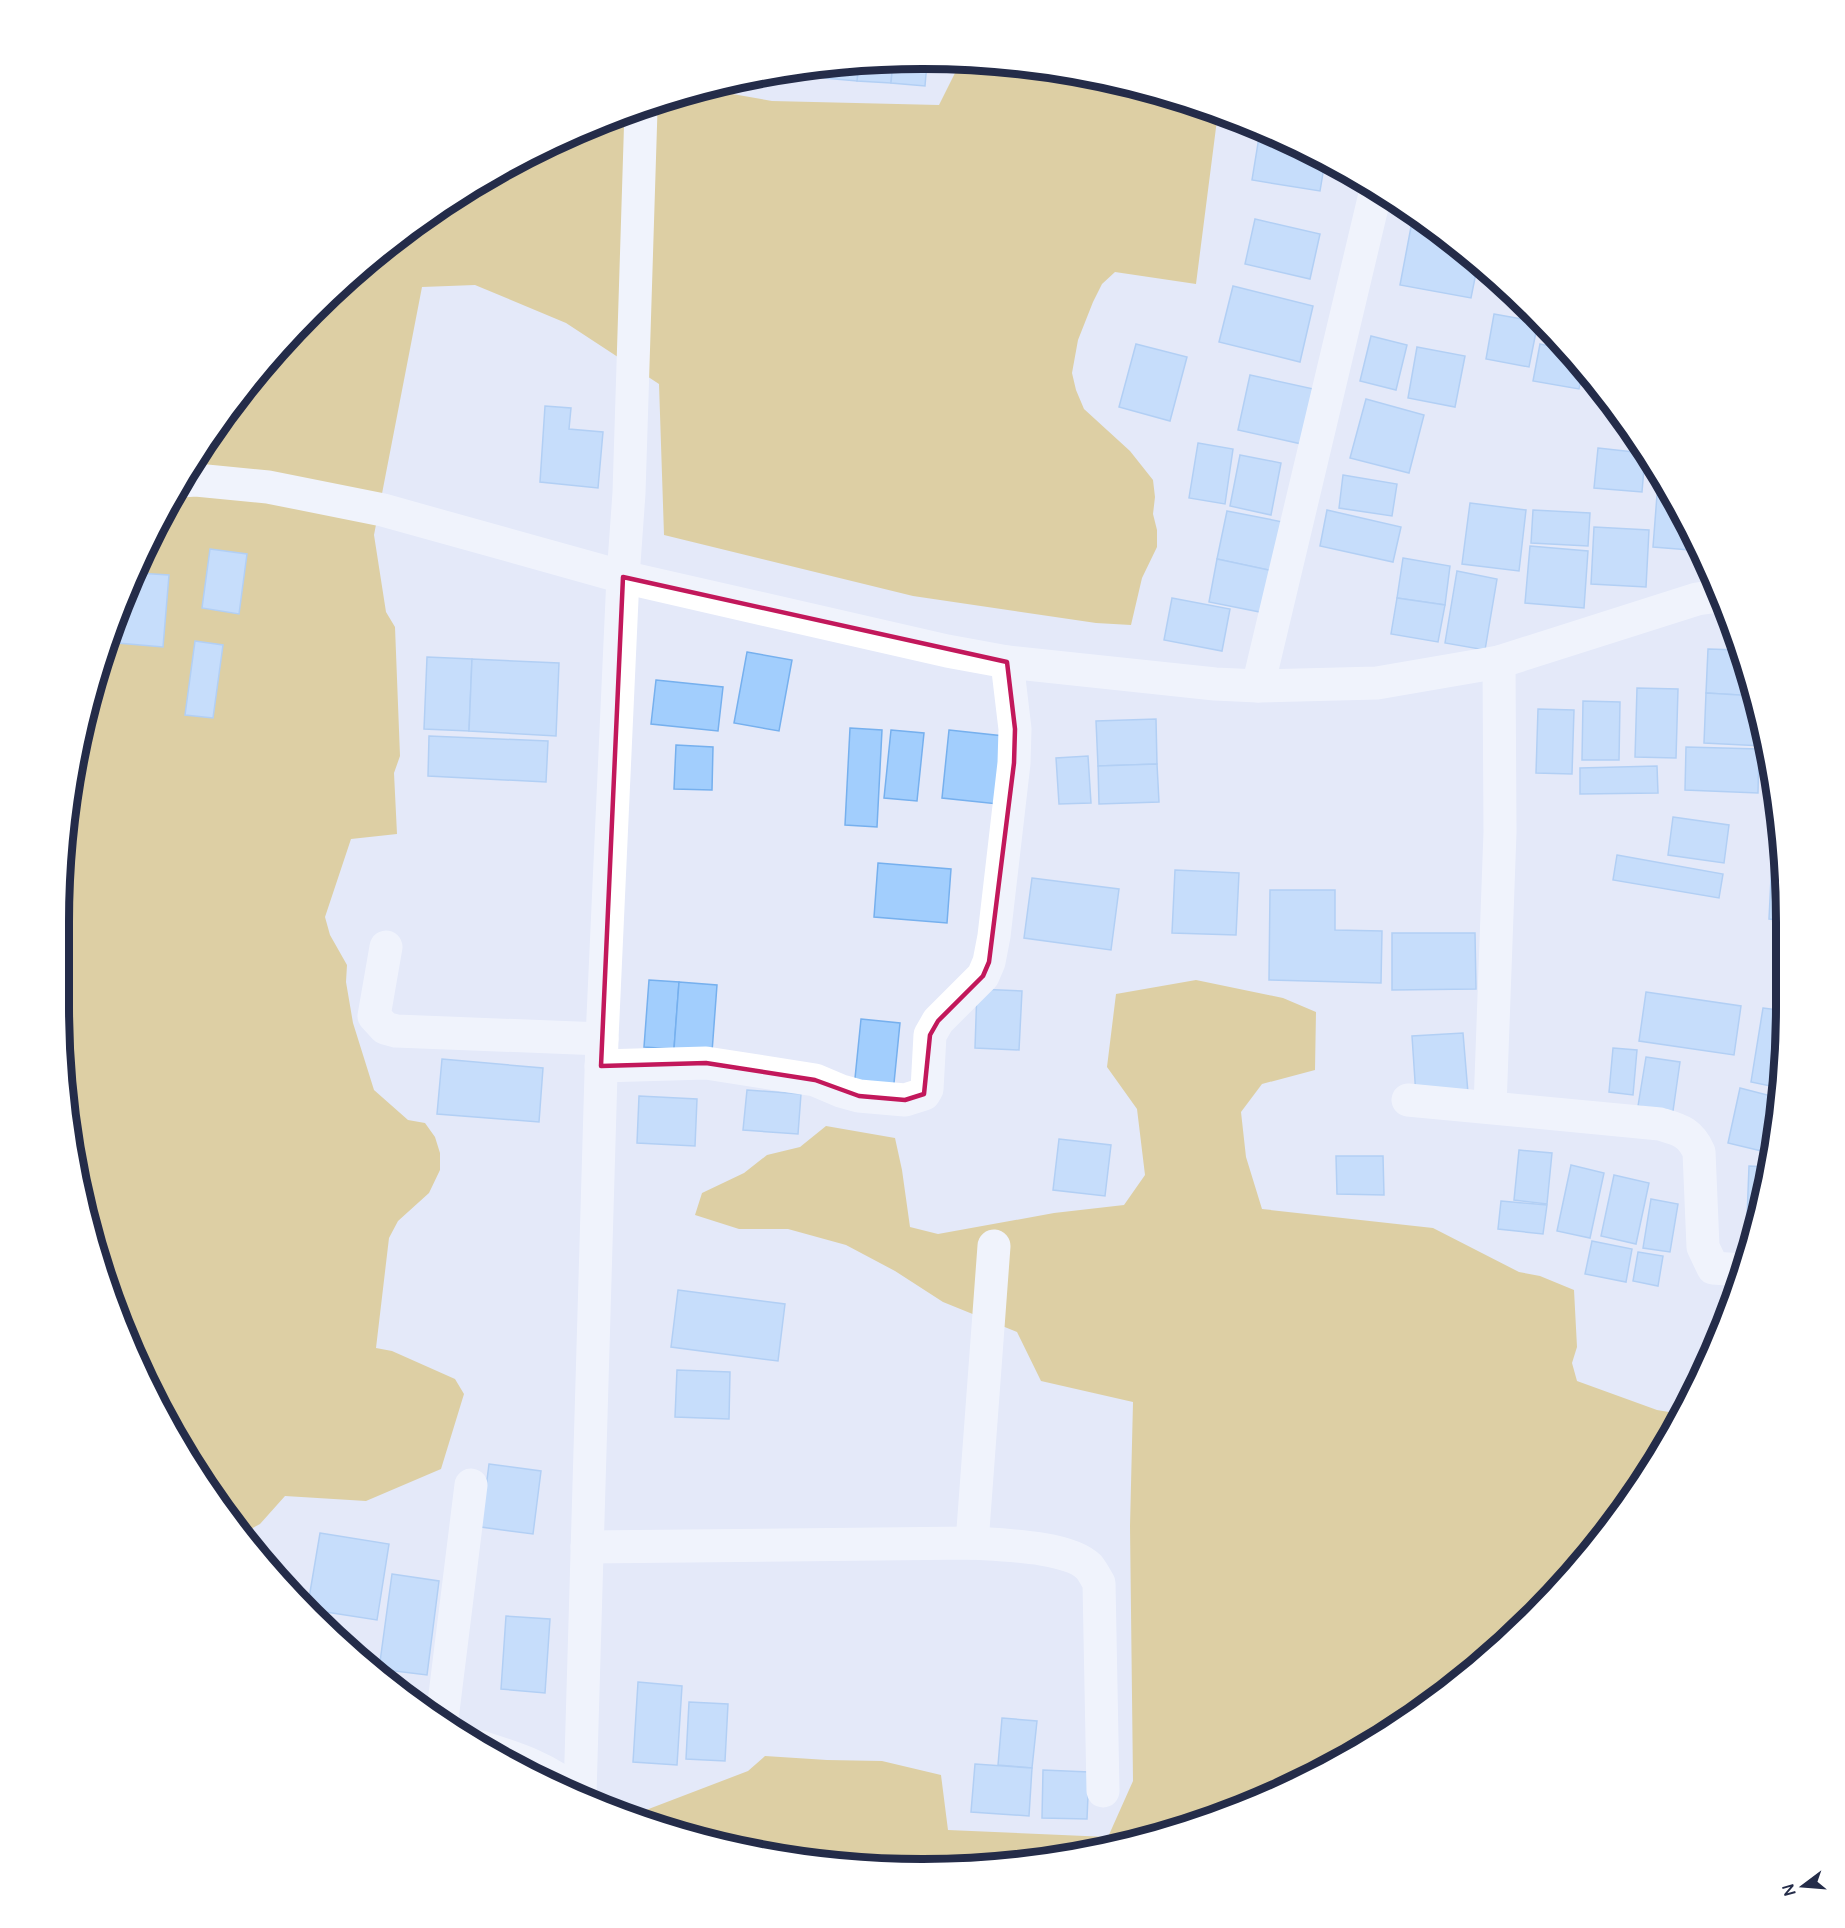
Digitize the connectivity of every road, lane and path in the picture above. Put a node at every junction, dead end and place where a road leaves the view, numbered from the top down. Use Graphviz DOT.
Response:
graph roads {
  1 [pos="641,117"];
  2 [pos="1374,198"];
  3 [pos="193,480"];
  4 [pos="622,577"];
  5 [pos="1711,597"];
  6 [pos="1007,662"];
  7 [pos="1499,662"];
  8 [pos="1258,686"];
  9 [pos="386,947"];
  10 [pos="602,1053"];
  11 [pos="1408,1100"];
  12 [pos="1490,1107"];
  13 [pos="994,1245"];
  14 [pos="1734,1269"];
  15 [pos="471,1485"];
  16 [pos="972,1543"];
  17 [pos="587,1547"];
  18 [pos="443,1711"];
  19 [pos="580,1787"];
  20 [pos="1103,1791"];
  1 -- 4 [label="street"];
  2 -- 8 [label="street"];
  3 -- 4 [label="street"];
  4 -- 6 [label="street"];
  4 -- 10 [label="street"];
  5 -- 7 [label="street"];
  6 -- 8 [label="street"];
  6 -- 10 [label="street"];
  7 -- 8 [label="street"];
  7 -- 12 [label="street"];
  9 -- 10 [label="street"];
  10 -- 17 [label="street"];
  11 -- 12 [label="street"];
  12 -- 14 [label="street"];
  13 -- 16 [label="street"];
  15 -- 18 [label="street"];
  16 -- 17 [label="street"];
  16 -- 20 [label="street"];
  17 -- 19 [label="street"];
}
